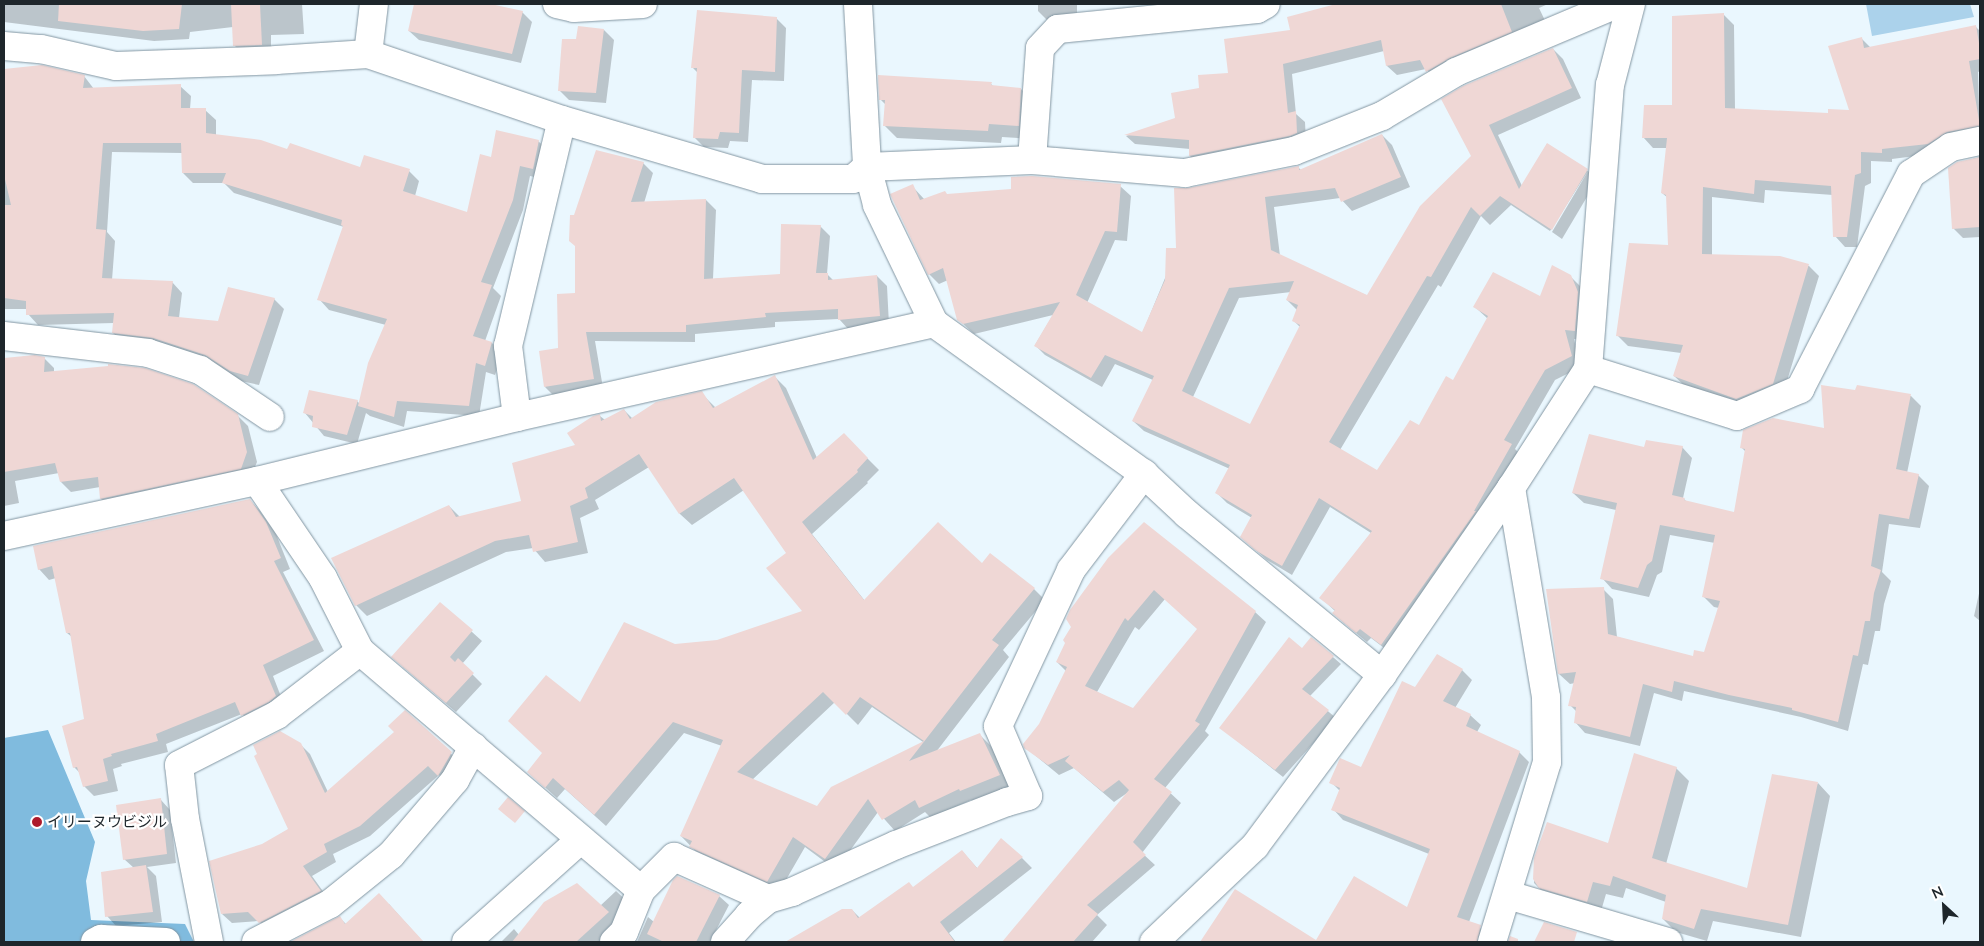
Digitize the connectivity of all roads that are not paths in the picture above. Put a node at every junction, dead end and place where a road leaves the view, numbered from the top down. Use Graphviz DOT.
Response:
graph roads {
  1 [pos="374,4"];
  2 [pos="557,4"];
  3 [pos="643,4"];
  4 [pos="858,4"];
  5 [pos="1266,4"];
  6 [pos="1617,4"];
  7 [pos="1631,4"];
  8 [pos="4,46"];
  9 [pos="368,54"];
  10 [pos="562,120"];
  11 [pos="1980,140"];
  12 [pos="1032,160"];
  13 [pos="867,167"];
  14 [pos="934,323"];
  15 [pos="4,336"];
  16 [pos="1588,369"];
  17 [pos="270,416"];
  18 [pos="517,417"];
  19 [pos="1144,474"];
  20 [pos="257,480"];
  21 [pos="1512,488"];
  22 [pos="4,536"];
  23 [pos="360,651"];
  24 [pos="1382,675"];
  25 [pos="473,747"];
  26 [pos="581,839"];
  27 [pos="641,890"];
  28 [pos="1508,895"];
  29 [pos="768,900"];
  30 [pos="95,942"];
  31 [pos="166,942"];
  32 [pos="209,942"];
  33 [pos="256,942"];
  34 [pos="466,942"];
  35 [pos="614,942"];
  36 [pos="725,942"];
  37 [pos="1154,942"];
  38 [pos="1492,942"];
  39 [pos="1668,942"];
  1 -- 9 [label="street"];
  2 -- 3 [label="street"];
  4 -- 13 [label="street"];
  5 -- 12 [label="street"];
  6 -- 12 [label="street"];
  7 -- 16 [label="street"];
  8 -- 9 [label="street"];
  9 -- 10 [label="street"];
  10 -- 13 [label="street"];
  10 -- 18 [label="street"];
  11 -- 16 [label="street"];
  12 -- 13 [label="street"];
  13 -- 14 [label="street"];
  14 -- 18 [label="street"];
  14 -- 19 [label="street"];
  15 -- 17 [label="street"];
  16 -- 21 [label="street"];
  18 -- 20 [label="street"];
  19 -- 24 [label="street"];
  19 -- 29 [label="street"];
  20 -- 22 [label="street"];
  20 -- 23 [label="street"];
  21 -- 24 [label="street"];
  21 -- 28 [label="street"];
  23 -- 25 [label="street"];
  23 -- 32 [label="street"];
  24 -- 37 [label="street"];
  25 -- 26 [label="street"];
  25 -- 33 [label="street"];
  26 -- 27 [label="street"];
  26 -- 34 [label="street"];
  27 -- 29 [label="street"];
  27 -- 35 [label="street"];
  28 -- 38 [label="street"];
  28 -- 39 [label="street"];
  29 -- 36 [label="street"];
  30 -- 31 [label="street"];
}
